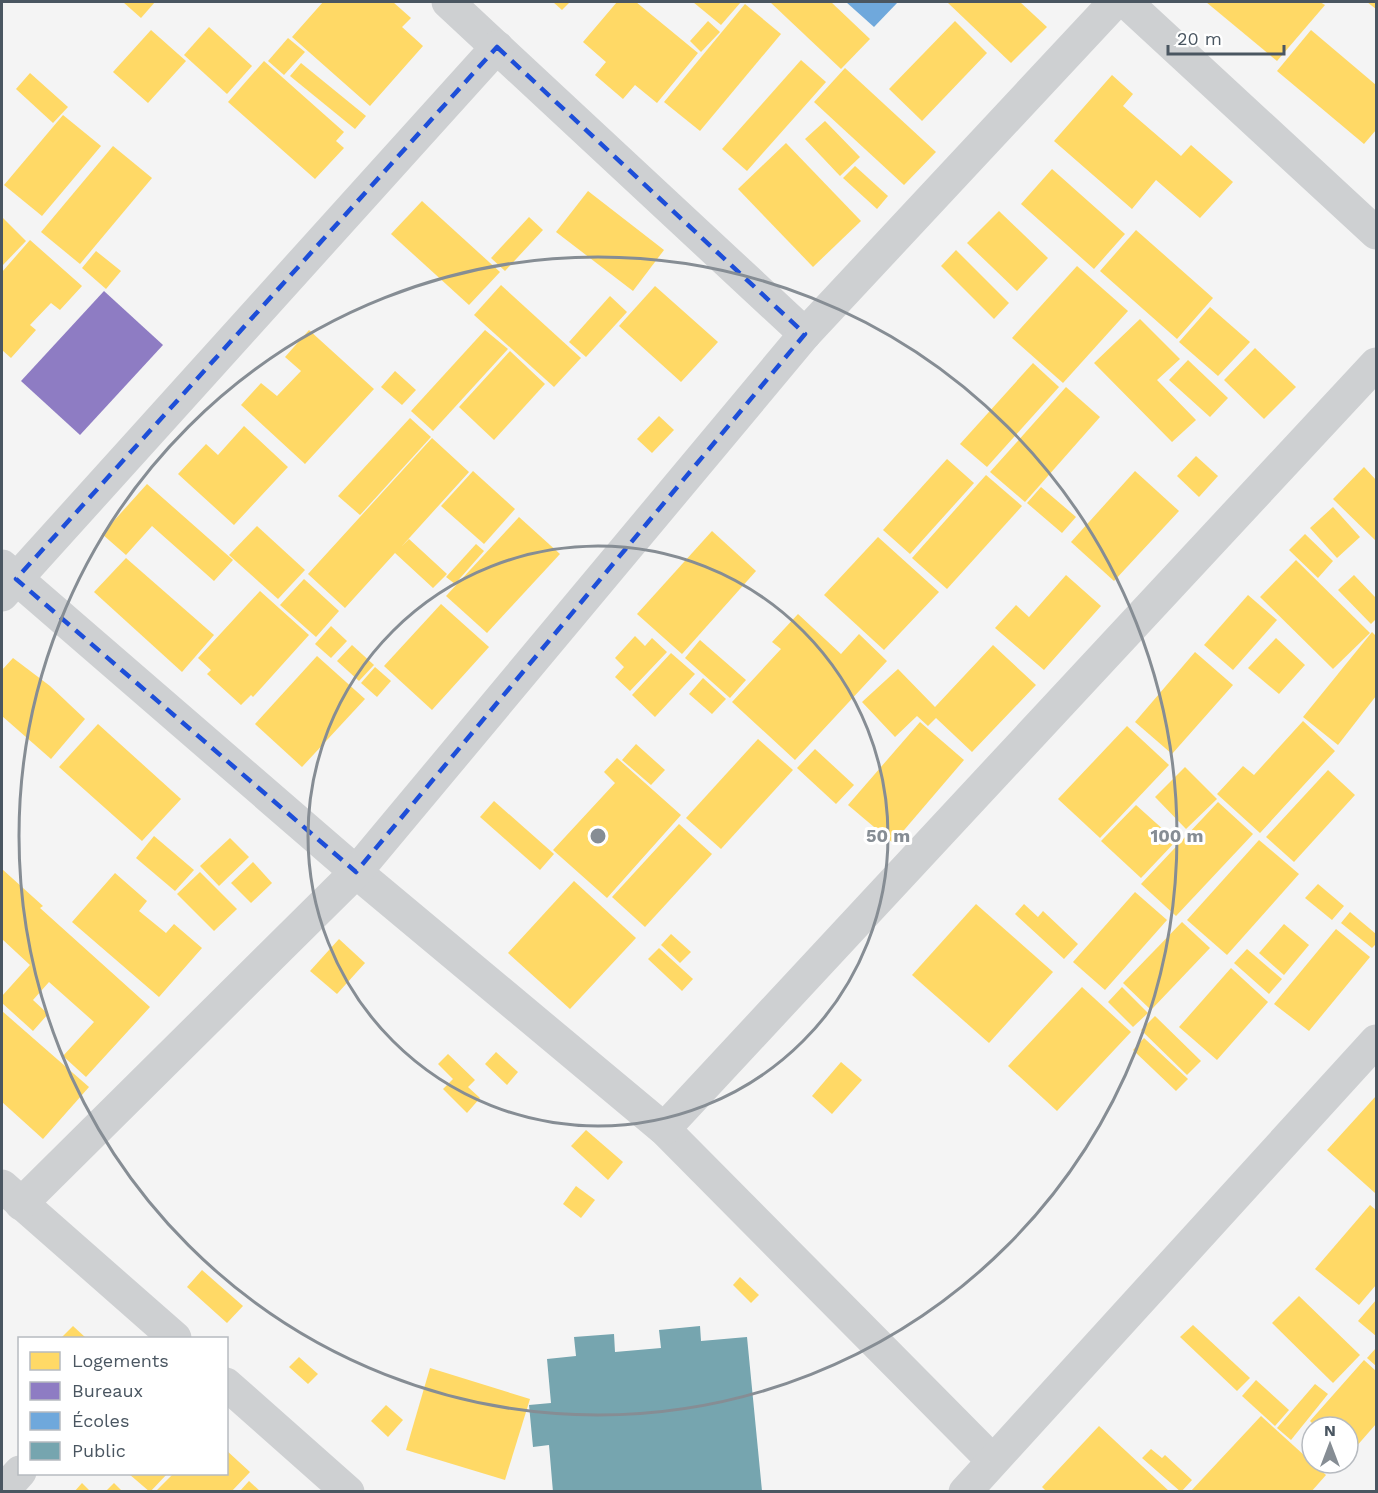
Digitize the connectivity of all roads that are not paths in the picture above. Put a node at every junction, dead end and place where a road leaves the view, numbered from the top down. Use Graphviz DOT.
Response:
graph roads {
  1 [pos="448,2"];
  2 [pos="1115,2"];
  3 [pos="1126,2"];
  4 [pos="497,47"];
  5 [pos="1377,233"];
  6 [pos="805,334"];
  7 [pos="1377,364"];
  8 [pos="6,580"];
  9 [pos="356,872"];
  10 [pos="1377,1041"];
  11 [pos="664,1128"];
  12 [pos="11,1195"];
  13 [pos="158,1333"];
  14 [pos="228,1386"];
  15 [pos="992,1460"];
  16 [pos="18,1474"];
  17 [pos="2,1491"];
  18 [pos="348,1491"];
  19 [pos="965,1491"];
  1 -- 4 [label="street"];
  2 -- 6 [label="street"];
  3 -- 5 [label="street"];
  4 -- 6 [label="street"];
  4 -- 8 [label="street"];
  6 -- 9 [label="street"];
  7 -- 11 [label="street"];
  8 -- 9 [label="street"];
  9 -- 11 [label="street"];
  9 -- 12 [label="street"];
  10 -- 15 [label="street"];
  11 -- 15 [label="street"];
  12 -- 13 [label="street"];
  14 -- 18 [label="street"];
  15 -- 19 [label="street"];
  16 -- 17 [label="street"];
}
